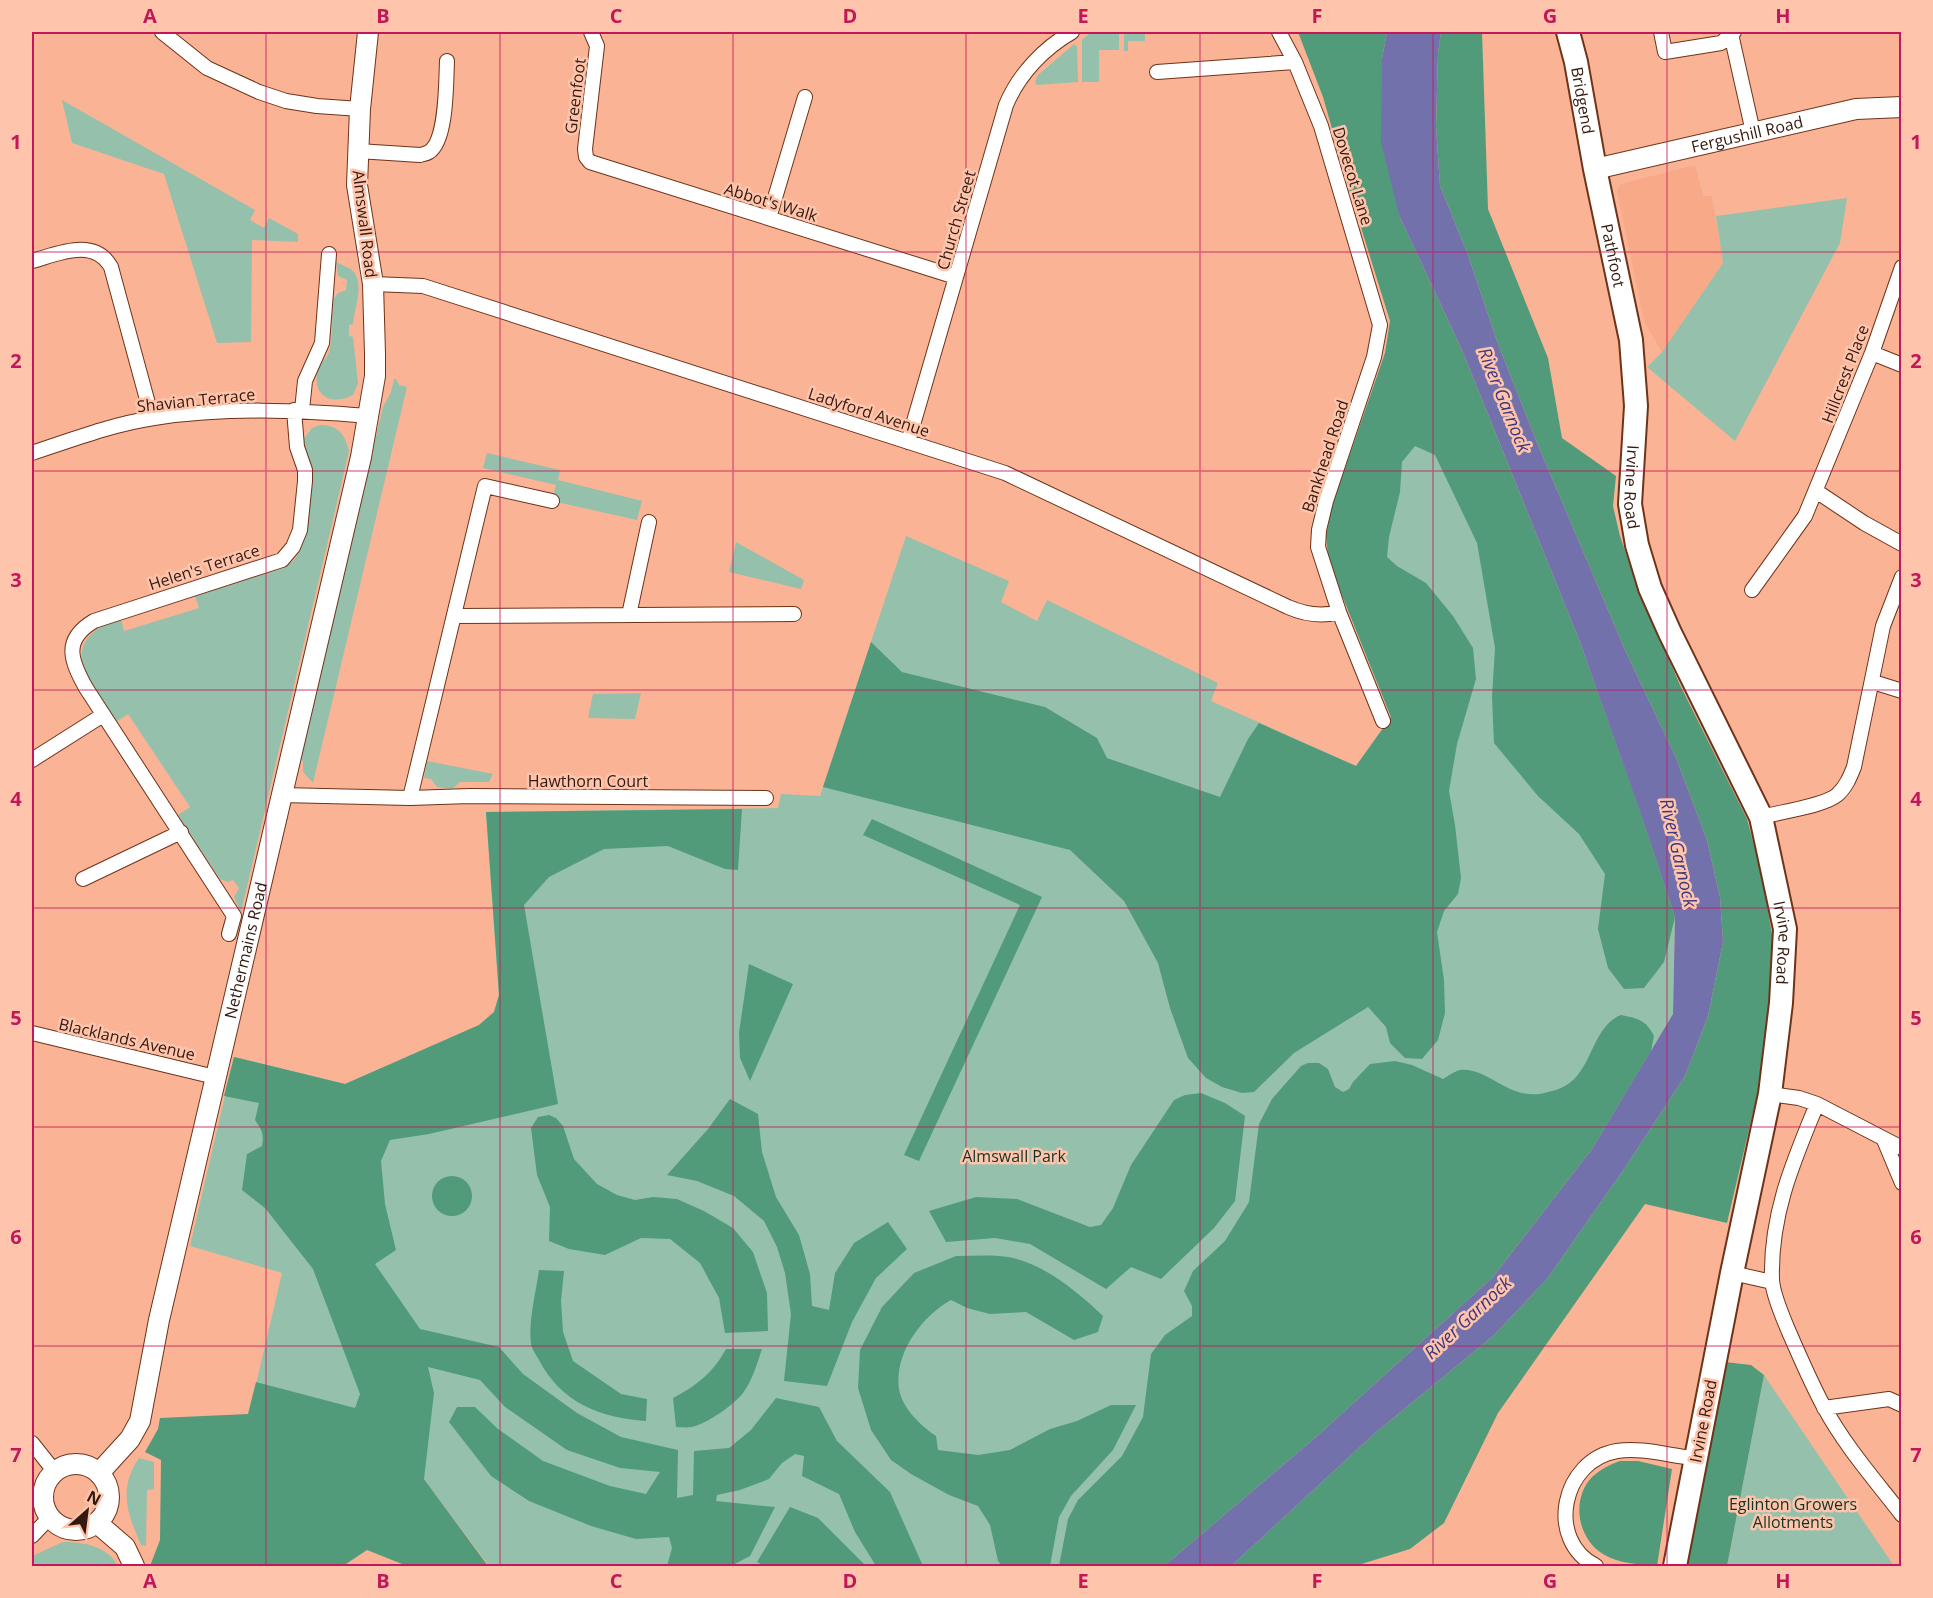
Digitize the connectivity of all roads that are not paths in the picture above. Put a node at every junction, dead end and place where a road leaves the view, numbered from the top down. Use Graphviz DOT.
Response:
graph roads {
  1 [pos="162,32"];
  2 [pos="368,32"];
  3 [pos="591,32"];
  4 [pos="1072,32"];
  5 [pos="1279,32"];
  6 [pos="1568,32"];
  7 [pos="1661,32"];
  8 [pos="1733,33"];
  9 [pos="1055,35"];
  10 [pos="447,61"];
  11 [pos="1295,62"];
  12 [pos="1157,72"];
  13 [pos="805,97"];
  14 [pos="1902,107"];
  15 [pos="360,109"];
  16 [pos="1753,132"];
  17 [pos="585,149"];
  18 [pos="358,151"];
  19 [pos="1595,169"];
  20 [pos="769,218"];
  21 [pos="329,254"];
  22 [pos="32,261"];
  23 [pos="1902,267"];
  24 [pos="956,277"];
  25 [pos="373,284"];
  26 [pos="1379,336"];
  27 [pos="1631,340"];
  28 [pos="1872,353"];
  29 [pos="1902,365"];
  30 [pos="298,410"];
  31 [pos="369,416"];
  32 [pos="152,418"];
  33 [pos="908,442"];
  34 [pos="32,453"];
  35 [pos="1816,491"];
  36 [pos="552,501"];
  37 [pos="649,522"];
  38 [pos="1902,544"];
  39 [pos="1902,577"];
  40 [pos="1752,590"];
  41 [pos="1339,612"];
  42 [pos="794,614"];
  43 [pos="629,615"];
  44 [pos="454,616"];
  45 [pos="1873,682"];
  46 [pos="1902,691"];
  47 [pos="104,715"];
  48 [pos="1383,721"];
  49 [pos="32,760"];
  50 [pos="281,795"];
  51 [pos="410,798"];
  52 [pos="765,798"];
  53 [pos="1761,817"];
  54 [pos="181,832"];
  55 [pos="83,879"];
  56 [pos="228,934"];
  57 [pos="32,1033"];
  58 [pos="215,1077"];
  59 [pos="1770,1094"];
  60 [pos="1817,1104"];
  61 [pos="1884,1140"];
  62 [pos="1902,1148"];
  63 [pos="1902,1184"];
  64 [pos="1732,1273"];
  65 [pos="1772,1282"];
  66 [pos="1902,1405"];
  67 [pos="1824,1408"];
  68 [pos="32,1443"];
  69 [pos="1695,1458"];
  70 [pos="55,1472"];
  71 [pos="99,1473"];
  72 [pos="1902,1515"];
  73 [pos="50,1517"];
  74 [pos="96,1523"];
  75 [pos="32,1536"];
  76 [pos="134,1566"];
  77 [pos="1596,1566"];
  78 [pos="1675,1566"];
  1 -- 15 [label="street"];
  2 -- 15 [label="main road, Almswall Road"];
  3 -- 17 [label="street, Greenfoot"];
  4 -- 9 [label="street, Church Street"];
  5 -- 11 [label="street, Dovecot Lane"];
  6 -- 19 [label="main road, Bridgend"];
  7 -- 8 [label="street"];
  8 -- 16 [label="street"];
  9 -- 24 [label="street, Church Street"];
  10 -- 18 [label="street"];
  11 -- 12 [label="street"];
  11 -- 26 [label="street, Dovecot Lane"];
  13 -- 20 [label="street"];
  14 -- 16 [label="main road, Fergushill Road"];
  15 -- 18 [label="main road, Almswall Road"];
  16 -- 19 [label="main road, Fergushill Road"];
  17 -- 20 [label="street, Abbot's Walk"];
  18 -- 25 [label="main road, Almswall Road"];
  19 -- 27 [label="main road, Pathfoot"];
  20 -- 24 [label="street, Abbot's Walk"];
  21 -- 30 [label="street"];
  22 -- 32 [label="street"];
  23 -- 28 [label="street, Hillcrest Place"];
  24 -- 33 [label="street, Church Street"];
  25 -- 31 [label="main road, Almswall Road"];
  25 -- 33 [label="street, Ladyford Avenue"];
  26 -- 41 [label="street, Bankhead Road"];
  27 -- 53 [label="main road, Irvine Road"];
  28 -- 29 [label="street"];
  28 -- 35 [label="street, Hillcrest Place"];
  30 -- 31 [label="street, Shavian Terrace"];
  30 -- 32 [label="street, Shavian Terrace"];
  30 -- 47 [label="street, Helen's Terrace"];
  31 -- 50 [label="main road, Nethermains Road"];
  32 -- 34 [label="street, Shavian Terrace"];
  33 -- 41 [label="street, Ladyford Avenue"];
  35 -- 38 [label="street"];
  35 -- 40 [label="street, Hillcrest Place"];
  36 -- 44 [label="street"];
  37 -- 43 [label="street"];
  39 -- 45 [label="street"];
  41 -- 48 [label="street, Bankhead Road"];
  42 -- 43 [label="street"];
  43 -- 44 [label="street"];
  44 -- 51 [label="street"];
  45 -- 46 [label="street"];
  45 -- 53 [label="street"];
  47 -- 49 [label="street"];
  47 -- 54 [label="street, Helen's Terrace"];
  50 -- 51 [label="street, Hawthorn Court"];
  50 -- 58 [label="main road, Nethermains Road"];
  51 -- 52 [label="street, Hawthorn Court"];
  53 -- 59 [label="main road, Irvine Road"];
  54 -- 55 [label="street"];
  54 -- 56 [label="street, Helen's Terrace"];
  57 -- 58 [label="street, Blacklands Avenue"];
  58 -- 71 [label="main road, Nethermains Road"];
  59 -- 60 [label="street"];
  59 -- 64 [label="main road, Irvine Road"];
  60 -- 61 [label="street"];
  60 -- 65 [label="street"];
  61 -- 62 [label="street"];
  61 -- 63 [label="street"];
  64 -- 65 [label="street"];
  64 -- 69 [label="main road, Irvine Road"];
  65 -- 67 [label="street"];
  66 -- 67 [label="street"];
  67 -- 72 [label="street"];
  68 -- 70 [label="street"];
  69 -- 77 [label="street"];
  69 -- 78 [label="main road, Irvine Road"];
  70 -- 71 [label="main road"];
  70 -- 73 [label="main road"];
  71 -- 74 [label="main road"];
  73 -- 74 [label="main road"];
  73 -- 75 [label="street"];
  74 -- 76 [label="main road"];
}
